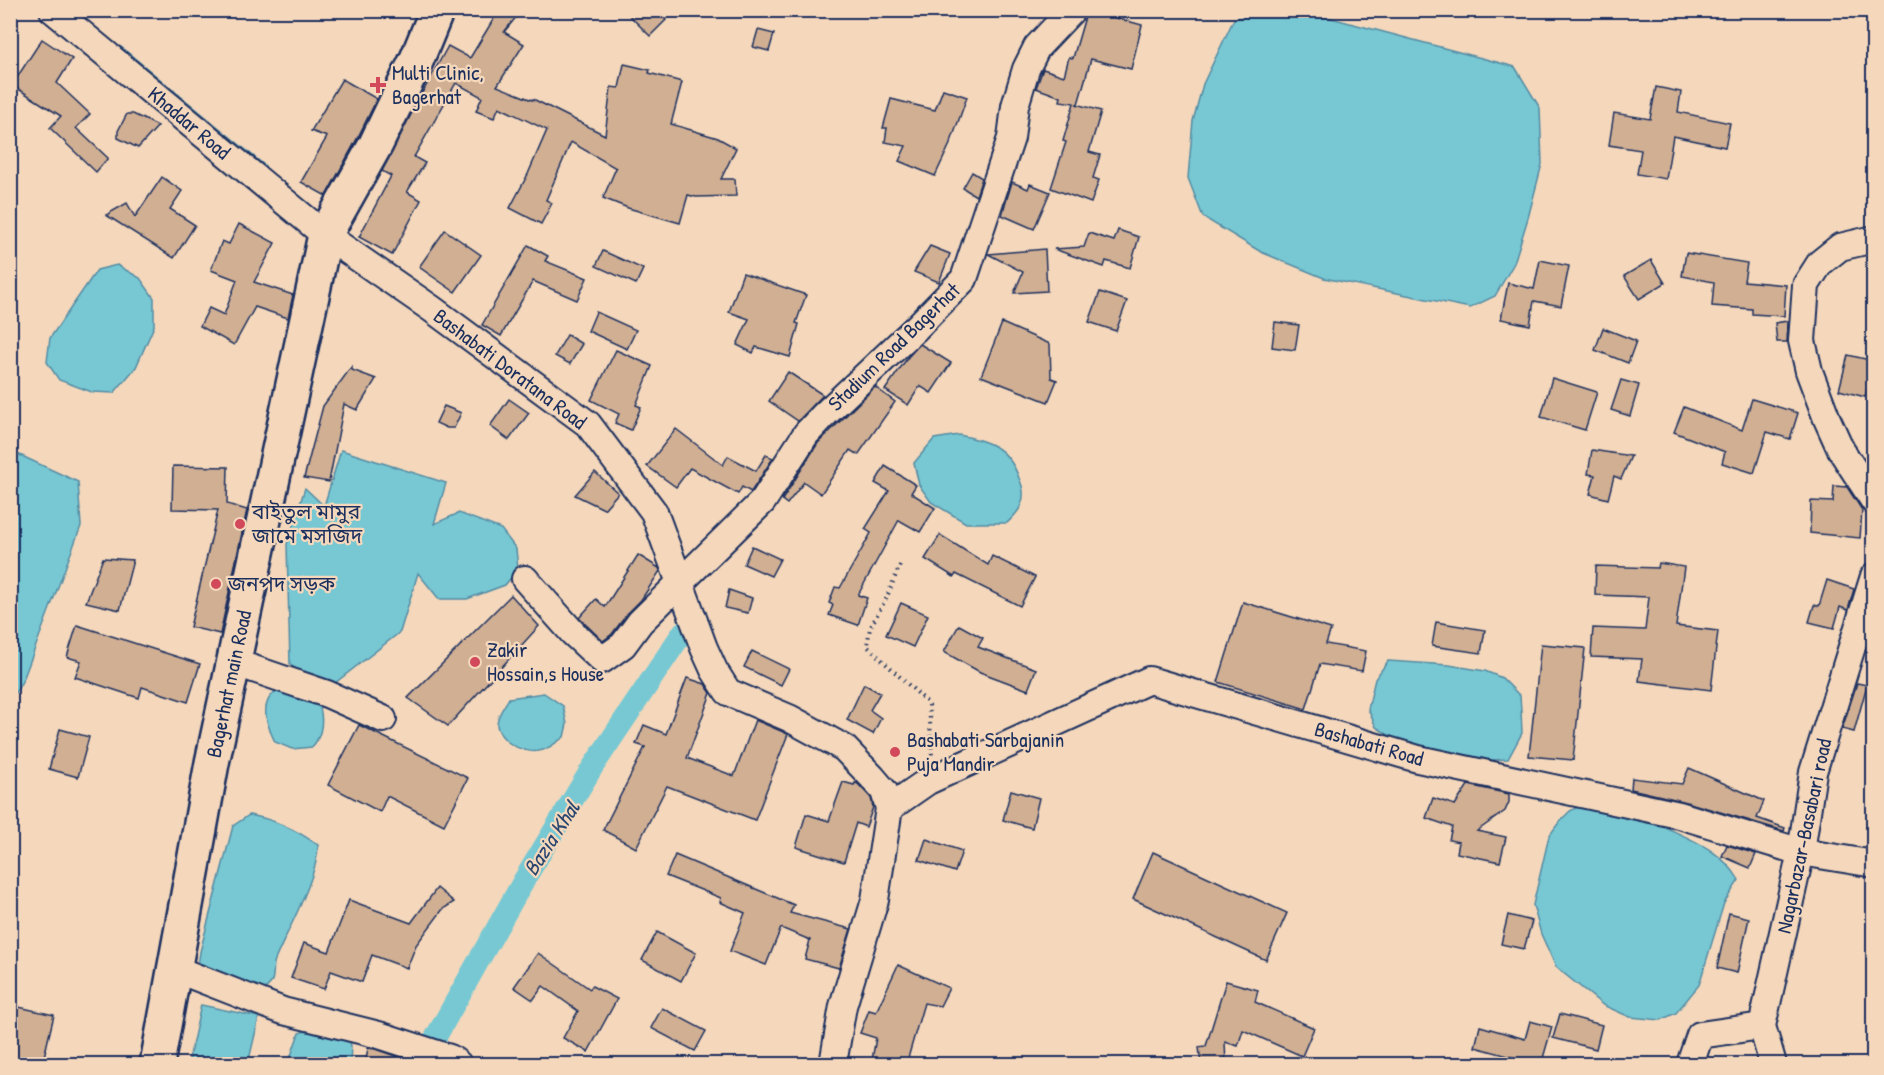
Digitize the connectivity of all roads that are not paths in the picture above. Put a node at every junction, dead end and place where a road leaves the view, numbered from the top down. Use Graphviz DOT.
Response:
graph roads {
  1 [pos="53,10"];
  2 [pos="437,10"];
  3 [pos="1072,10"];
  4 [pos="325,235"];
  5 [pos="1874,239"];
  6 [pos="1874,501"];
  7 [pos="1874,576"];
  8 [pos="525,579"];
  9 [pos="682,592"];
  10 [pos="233,663"];
  11 [pos="383,719"];
  12 [pos="889,808"];
  13 [pos="1801,852"];
  14 [pos="1874,864"];
  15 [pos="175,969"];
  16 [pos="1762,1026"];
  17 [pos="157,1065"];
  18 [pos="458,1065"];
  19 [pos="833,1065"];
  20 [pos="1690,1065"];
  21 [pos="1773,1065"];
  1 -- 4 [label="street, Khaddar Road"];
  2 -- 4 [label="main road, Bagerhat main Road"];
  3 -- 9 [label="street, Stadium Road Bagerhat"];
  4 -- 9 [label="street, Bashabati Doratana Road"];
  4 -- 10 [label="main road, Bagerhat main Road"];
  5 -- 6 [label="street"];
  7 -- 13 [label="street, Nagarbazar-Basabari road"];
  8 -- 9 [label="street, Stadium Road Bagerhat"];
  9 -- 12 [label="street, Bashabati Doratana Road"];
  10 -- 11 [label="street"];
  10 -- 15 [label="main road, Bagerhat main Road"];
  12 -- 13 [label="street, Bashabati Road"];
  12 -- 19 [label="street"];
  13 -- 14 [label="street, Bashabati Road"];
  13 -- 16 [label="street, Nagarbazar-Basabari road"];
  15 -- 17 [label="main road, Bagerhat main Road"];
  15 -- 18 [label="street"];
  16 -- 20 [label="street"];
  16 -- 21 [label="street, Nagarbazar-Basabari road"];
}
